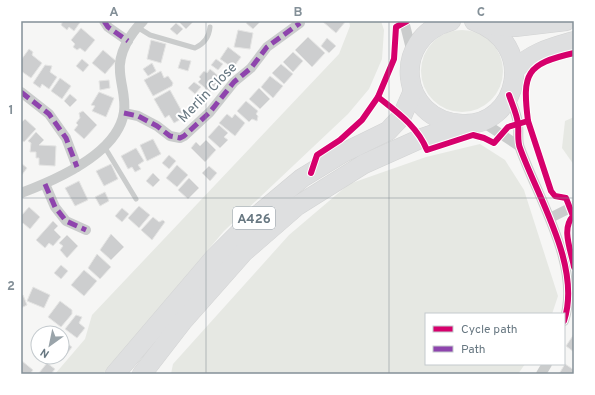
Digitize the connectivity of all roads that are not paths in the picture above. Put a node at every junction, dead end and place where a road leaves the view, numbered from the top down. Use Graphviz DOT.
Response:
graph roads {
  1 [pos="104,21"];
  2 [pos="404,21"];
  3 [pos="566,21"];
  4 [pos="442,22"];
  5 [pos="300,23"];
  6 [pos="480,23"];
  7 [pos="140,24"];
  8 [pos="210,27"];
  9 [pos="128,41"];
  10 [pos="574,41"];
  11 [pos="412,55"];
  12 [pos="514,70"];
  13 [pos="413,91"];
  14 [pos="21,92"];
  15 [pos="509,95"];
  16 [pos="124,113"];
  17 [pos="472,123"];
  18 [pos="104,146"];
  19 [pos="519,146"];
  20 [pos="77,167"];
  21 [pos="45,184"];
  22 [pos="21,193"];
  23 [pos="136,200"];
  24 [pos="574,206"];
  25 [pos="550,218"];
  26 [pos="86,230"];
  27 [pos="568,319"];
  28 [pos="546,365"];
  29 [pos="115,374"];
  30 [pos="142,374"];
  31 [pos="541,374"];
  1 -- 9 [label="street"];
  2 -- 11 [label="street"];
  3 -- 6 [label="highway"];
  4 -- 11 [label="highway"];
  5 -- 16 [label="street, Merlin Close"];
  6 -- 12 [label="highway"];
  7 -- 8 [label="lane"];
  7 -- 9 [label="street"];
  9 -- 16 [label="street"];
  10 -- 12 [label="highway"];
  11 -- 13 [label="highway"];
  12 -- 15 [label="highway"];
  13 -- 17 [label="highway"];
  13 -- 29 [label="highway, A426"];
  14 -- 20 [label="street"];
  15 -- 17 [label="highway"];
  15 -- 19 [label="street"];
  16 -- 18 [label="street"];
  17 -- 19 [label="street"];
  17 -- 30 [label="highway, A426"];
  18 -- 20 [label="street"];
  18 -- 23 [label="lane"];
  19 -- 25 [label="street"];
  20 -- 21 [label="street"];
  21 -- 22 [label="street"];
  21 -- 26 [label="street"];
  24 -- 25 [label="street"];
  25 -- 27 [label="street"];
  28 -- 31 [label="street"];
}
